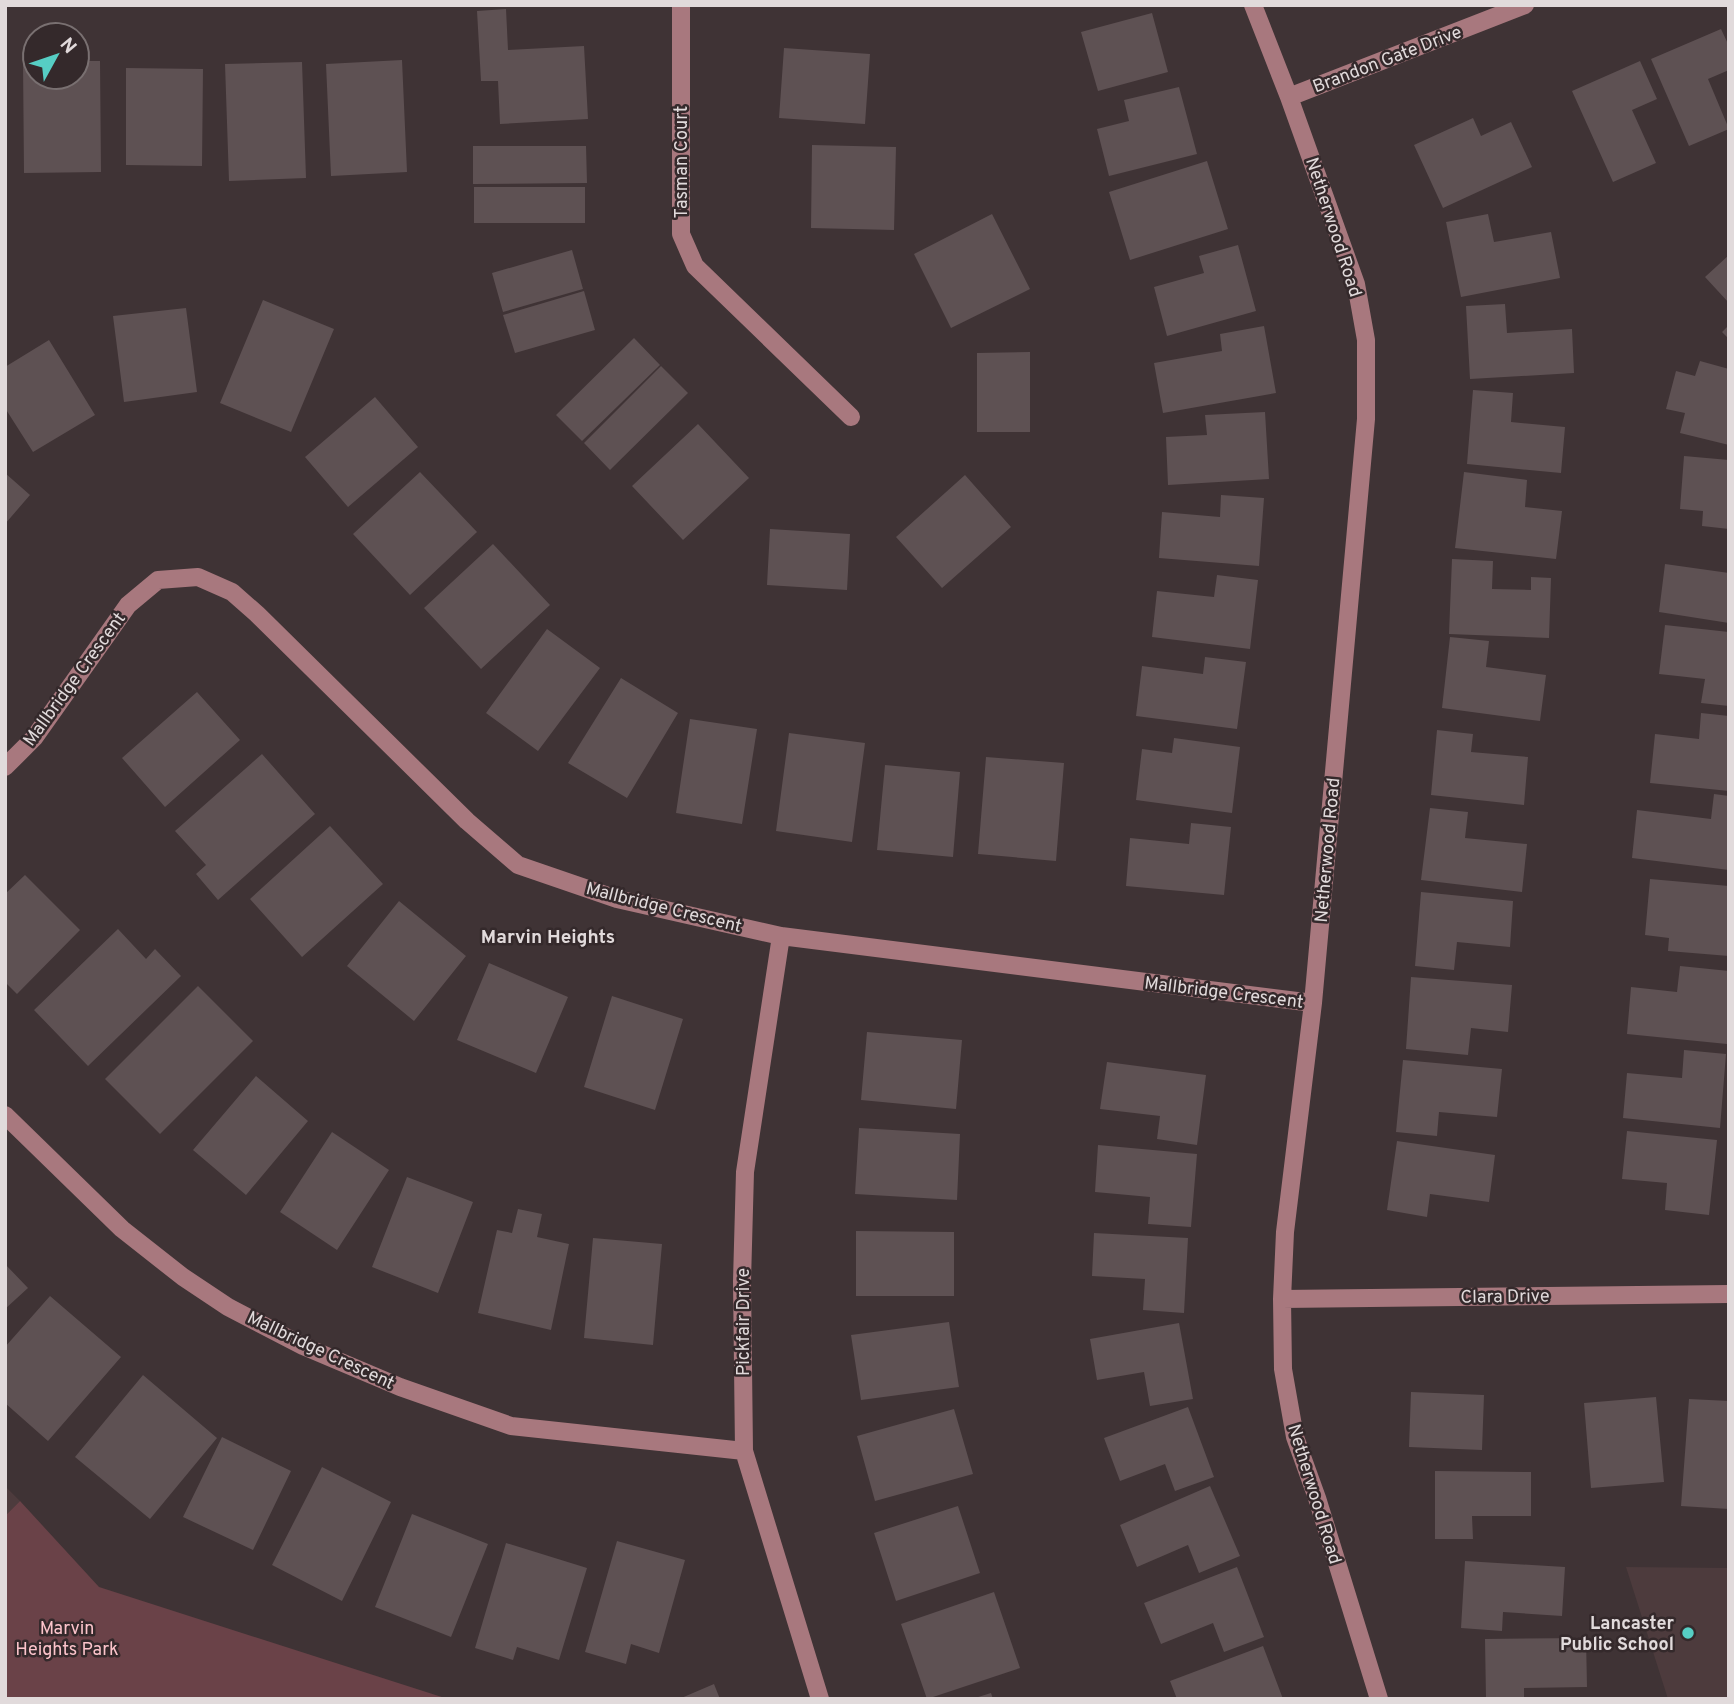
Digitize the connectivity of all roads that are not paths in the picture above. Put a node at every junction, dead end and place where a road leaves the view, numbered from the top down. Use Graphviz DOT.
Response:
graph roads {
  1 [pos="681,5"];
  2 [pos="1253,5"];
  3 [pos="1525,5"];
  4 [pos="1289,97"];
  5 [pos="851,417"];
  6 [pos="5,767"];
  7 [pos="781,936"];
  8 [pos="1313,1003"];
  9 [pos="5,1115"];
  10 [pos="1729,1294"];
  11 [pos="1282,1299"];
  12 [pos="744,1451"];
  13 [pos="820,1699"];
  14 [pos="1379,1699"];
  1 -- 5 [label="street, Tasman Court"];
  2 -- 4 [label="street, Netherwood Road"];
  3 -- 4 [label="street, Brandon Gate Drive"];
  4 -- 8 [label="street, Netherwood Road"];
  6 -- 7 [label="street, Mallbridge Crescent"];
  7 -- 8 [label="street, Mallbridge Crescent"];
  7 -- 12 [label="street, Pickfair Drive"];
  8 -- 11 [label="street, Netherwood Road"];
  9 -- 12 [label="street, Mallbridge Crescent"];
  10 -- 11 [label="street, Clara Drive"];
  11 -- 14 [label="street, Netherwood Road"];
  12 -- 13 [label="street, Pickfair Drive"];
}
